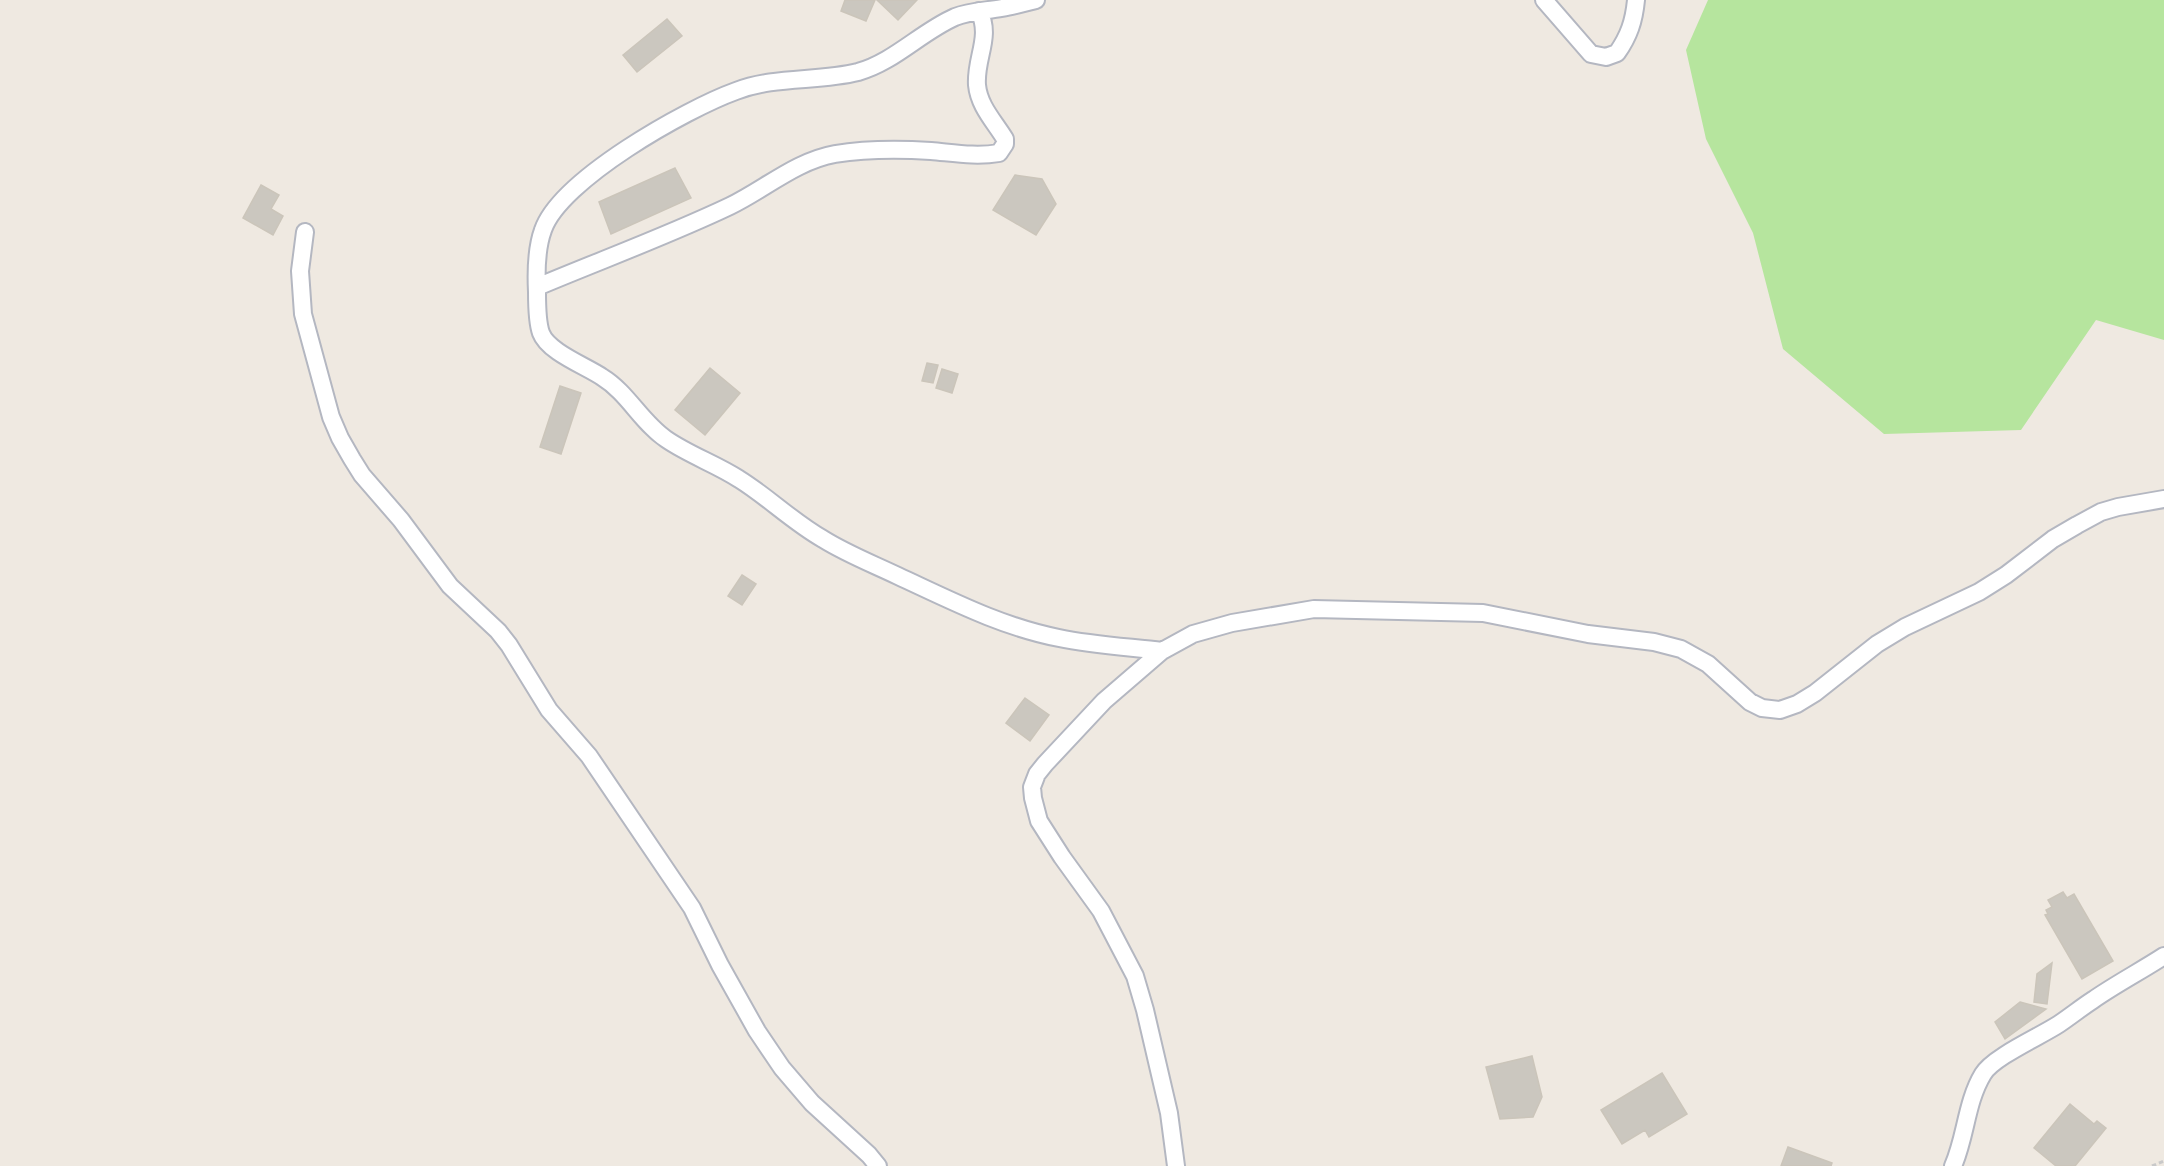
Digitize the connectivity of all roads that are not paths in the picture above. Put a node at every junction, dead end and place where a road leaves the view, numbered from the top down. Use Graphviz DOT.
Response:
graph roads {
  1 [pos="1036,0"];
  2 [pos="1544,0"];
  3 [pos="1636,0"];
  4 [pos="979,11"];
  5 [pos="305,232"];
  6 [pos="537,287"];
  7 [pos="2164,499"];
  8 [pos="1162,651"];
  9 [pos="2164,956"];
  10 [pos="878,1166"];
  11 [pos="1176,1166"];
  12 [pos="1953,1166"];
  1 -- 4 [label="street"];
  2 -- 3 [label="street"];
  4 -- 6 [label="street"];
  4 -- 6 [label="street"];
  5 -- 10 [label="street"];
  6 -- 8 [label="street"];
  7 -- 8 [label="street"];
  8 -- 11 [label="street"];
  9 -- 12 [label="street"];
}
